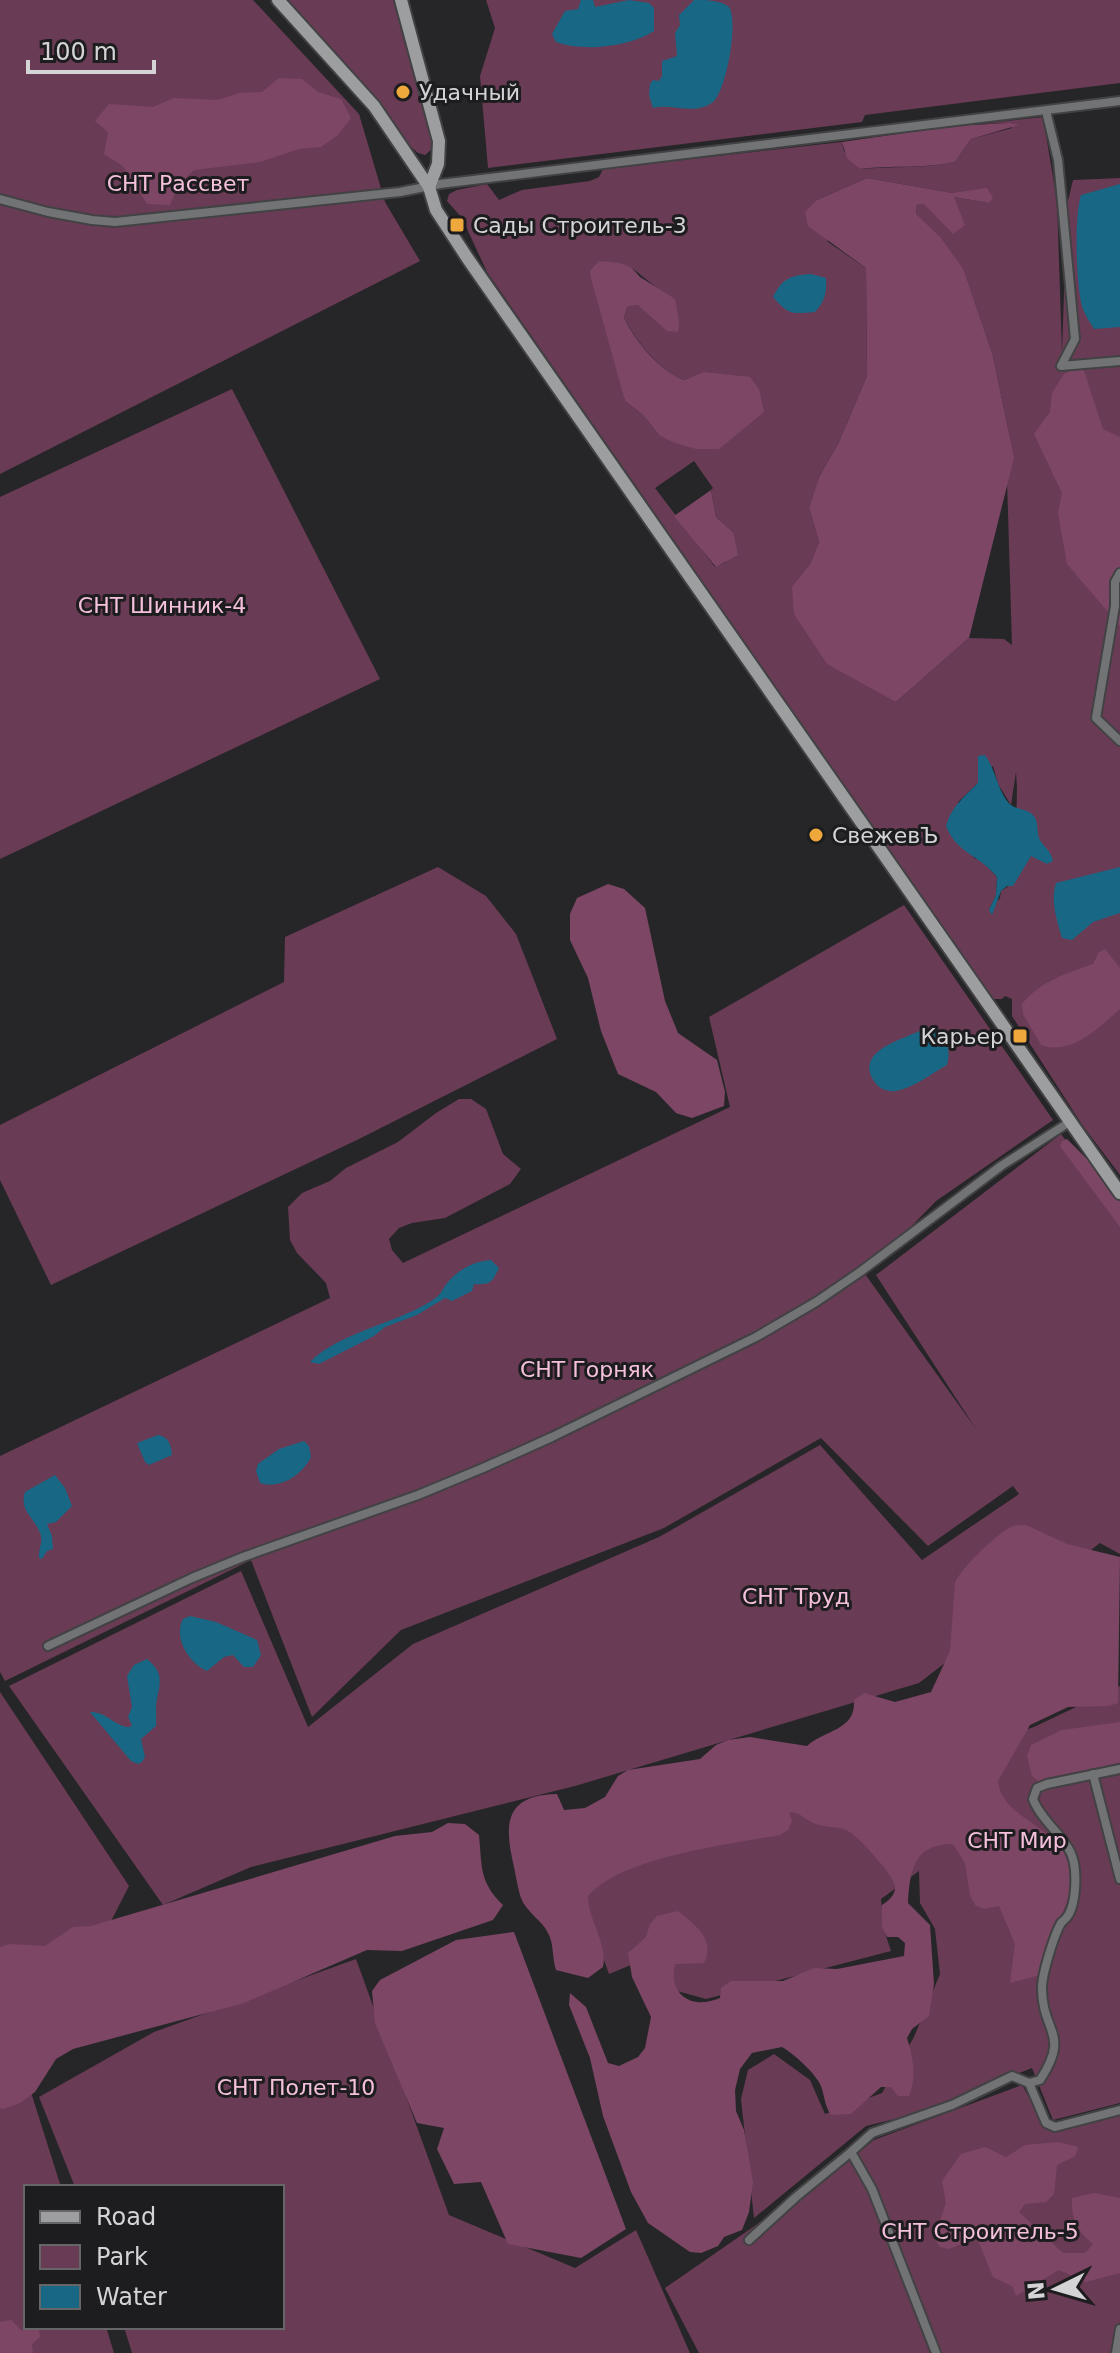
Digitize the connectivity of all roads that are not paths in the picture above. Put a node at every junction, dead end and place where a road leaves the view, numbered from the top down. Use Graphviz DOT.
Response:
graph roads {
  1 [pos="278,0"];
  2 [pos="401,0"];
  3 [pos="1120,101"];
  4 [pos="1046,111"];
  5 [pos="429,187"];
  6 [pos="0,199"];
  7 [pos="1120,361"];
  8 [pos="1120,573"];
  9 [pos="1120,741"];
  10 [pos="1068,1123"];
  11 [pos="1120,1193"];
  12 [pos="48,1646"];
  13 [pos="1120,1769"];
  14 [pos="1093,1774"];
  15 [pos="1120,1879"];
  16 [pos="1029,2083"];
  17 [pos="1120,2110"];
  18 [pos="851,2152"];
  19 [pos="749,2240"];
  20 [pos="1120,2329"];
  21 [pos="936,2353"];
  22 [pos="1116,2353"];
  1 -- 5 [label="street"];
  2 -- 5 [label="street"];
  3 -- 4 [label="street"];
  4 -- 5 [label="street"];
  4 -- 7 [label="street"];
  5 -- 6 [label="street"];
  5 -- 10 [label="street"];
  8 -- 9 [label="street"];
  10 -- 11 [label="street"];
  10 -- 12 [label="street"];
  13 -- 14 [label="street"];
  14 -- 15 [label="street"];
  14 -- 16 [label="street"];
  16 -- 17 [label="street"];
  16 -- 18 [label="street"];
  18 -- 19 [label="street"];
  18 -- 21 [label="street"];
  20 -- 22 [label="street"];
}
